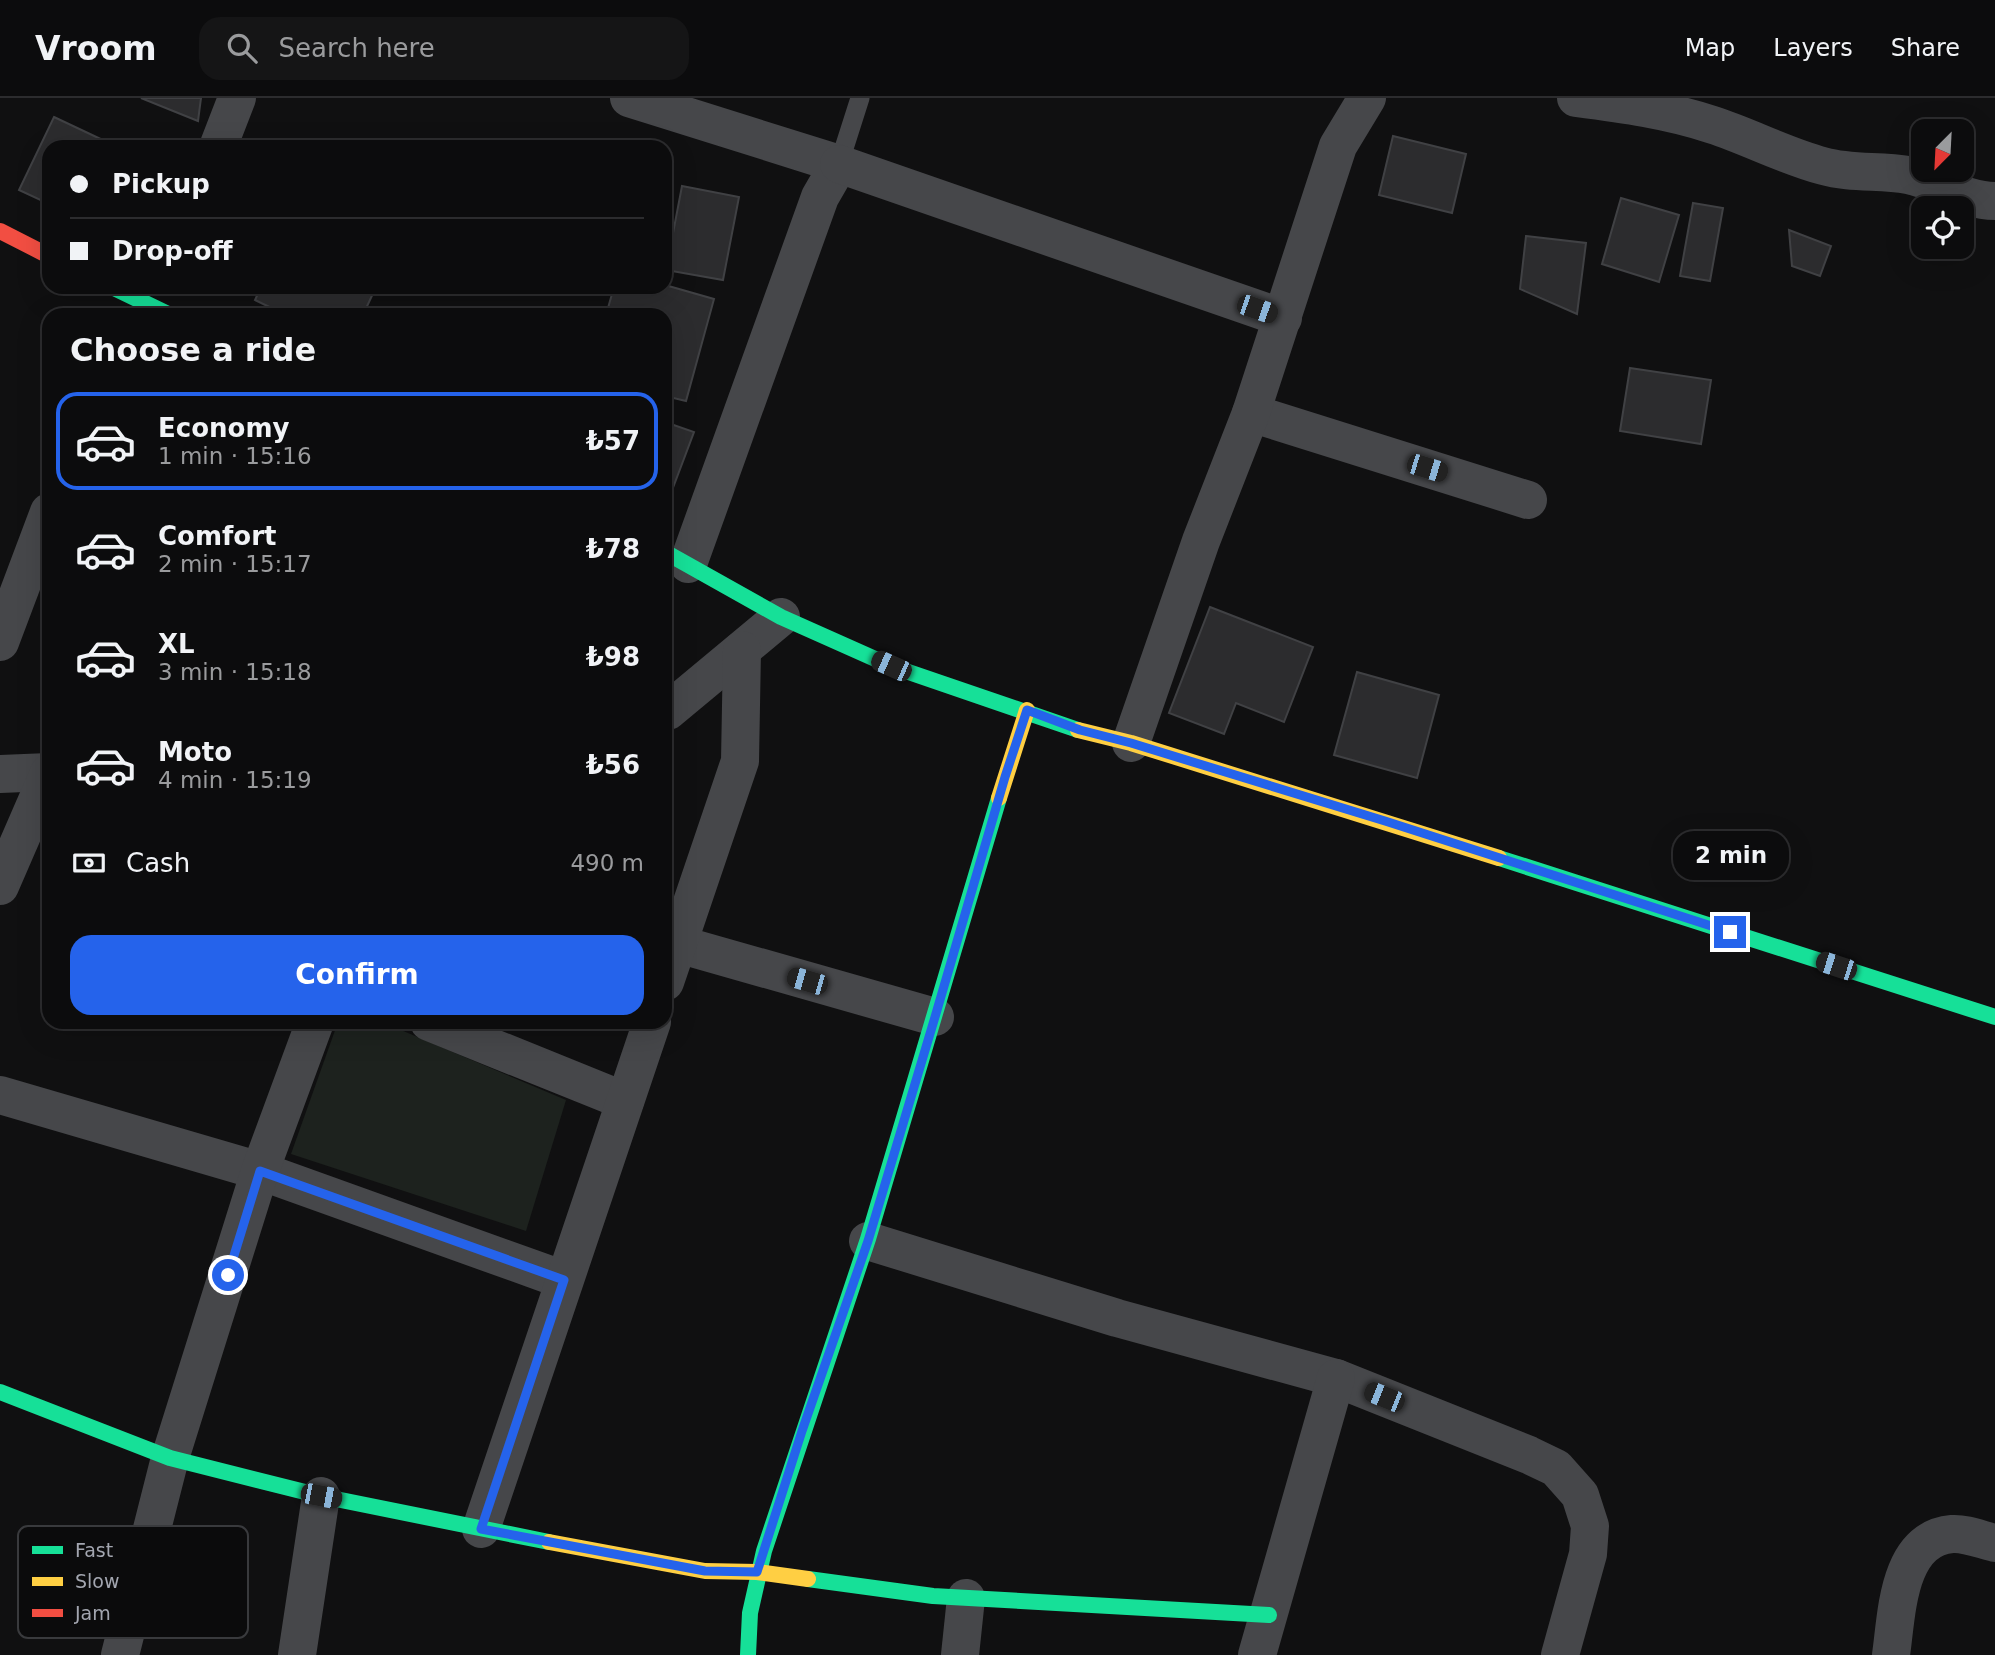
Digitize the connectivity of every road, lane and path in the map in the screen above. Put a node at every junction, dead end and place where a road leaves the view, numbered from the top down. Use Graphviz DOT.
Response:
graph roads {
  1 [pos="237,98"];
  2 [pos="629,98"];
  3 [pos="860,98"];
  4 [pos="1367,98"];
  5 [pos="1576,98"];
  6 [pos="221,140"];
  7 [pos="839,164"];
  8 [pos="1995,201"];
  9 [pos="0,231"];
  10 [pos="42,252"];
  11 [pos="1283,318"];
  12 [pos="1251,413"];
  13 [pos="1528,500"];
  14 [pos="42,531"];
  15 [pos="677,558"];
  16 [pos="781,617"];
  17 [pos="0,642"];
  18 [pos="742,650"];
  19 [pos="672,708"];
  20 [pos="1027,710"];
  21 [pos="1131,743"];
  22 [pos="42,773"];
  23 [pos="0,774"];
  24 [pos="42,789"];
  25 [pos="0,886"];
  26 [pos="678,944"];
  27 [pos="672,962"];
  28 [pos="935,1017"];
  29 [pos="1995,1017"];
  30 [pos="312,1029"];
  31 [pos="446,1029"];
  32 [pos="650,1029"];
  33 [pos="0,1095"];
  34 [pos="625,1101"];
  35 [pos="260,1171"];
  36 [pos="868,1241"];
  37 [pos="564,1280"];
  38 [pos="1336,1378"];
  39 [pos="0,1392"];
  40 [pos="170,1458"];
  41 [pos="321,1496"];
  42 [pos="153,1526"];
  43 [pos="481,1529"];
  44 [pos="1995,1543"];
  45 [pos="757,1572"];
  46 [pos="966,1598"];
  47 [pos="1269,1615"];
  48 [pos="124,1638"];
  49 [pos="120,1655"];
  50 [pos="297,1655"];
  51 [pos="748,1655"];
  52 [pos="960,1655"];
  53 [pos="1257,1655"];
  54 [pos="1560,1655"];
  55 [pos="1891,1655"];
  1 -- 6 [label="street"];
  2 -- 7 [label="street"];
  3 -- 7 [label="lane"];
  4 -- 11 [label="street"];
  5 -- 8 [label="street"];
  7 -- 11 [label="street"];
  7 -- 15 [label="street"];
  9 -- 10 [label="street"];
  11 -- 12 [label="street"];
  12 -- 13 [label="street"];
  12 -- 21 [label="street"];
  14 -- 17 [label="street"];
  15 -- 16 [label="street"];
  16 -- 18 [label="street"];
  16 -- 20 [label="street"];
  18 -- 19 [label="street"];
  18 -- 26 [label="street"];
  20 -- 21 [label="street"];
  20 -- 28 [label="street"];
  21 -- 29 [label="street"];
  22 -- 23 [label="street"];
  24 -- 25 [label="street"];
  26 -- 27 [label="street"];
  26 -- 28 [label="street"];
  28 -- 36 [label="street"];
  30 -- 35 [label="street"];
  31 -- 34 [label="street"];
  32 -- 34 [label="street"];
  33 -- 35 [label="street"];
  34 -- 37 [label="street"];
  35 -- 37 [label="street"];
  35 -- 40 [label="street"];
  36 -- 38 [label="street"];
  36 -- 45 [label="street"];
  37 -- 43 [label="street"];
  38 -- 47 [label="street"];
  38 -- 54 [label="street"];
  39 -- 40 [label="street"];
  40 -- 41 [label="street"];
  40 -- 42 [label="street"];
  41 -- 43 [label="street"];
  41 -- 50 [label="street"];
  43 -- 45 [label="street"];
  44 -- 55 [label="street"];
  45 -- 46 [label="street"];
  45 -- 51 [label="street"];
  46 -- 47 [label="street"];
  46 -- 52 [label="street"];
  47 -- 53 [label="street"];
  48 -- 49 [label="street"];
}
